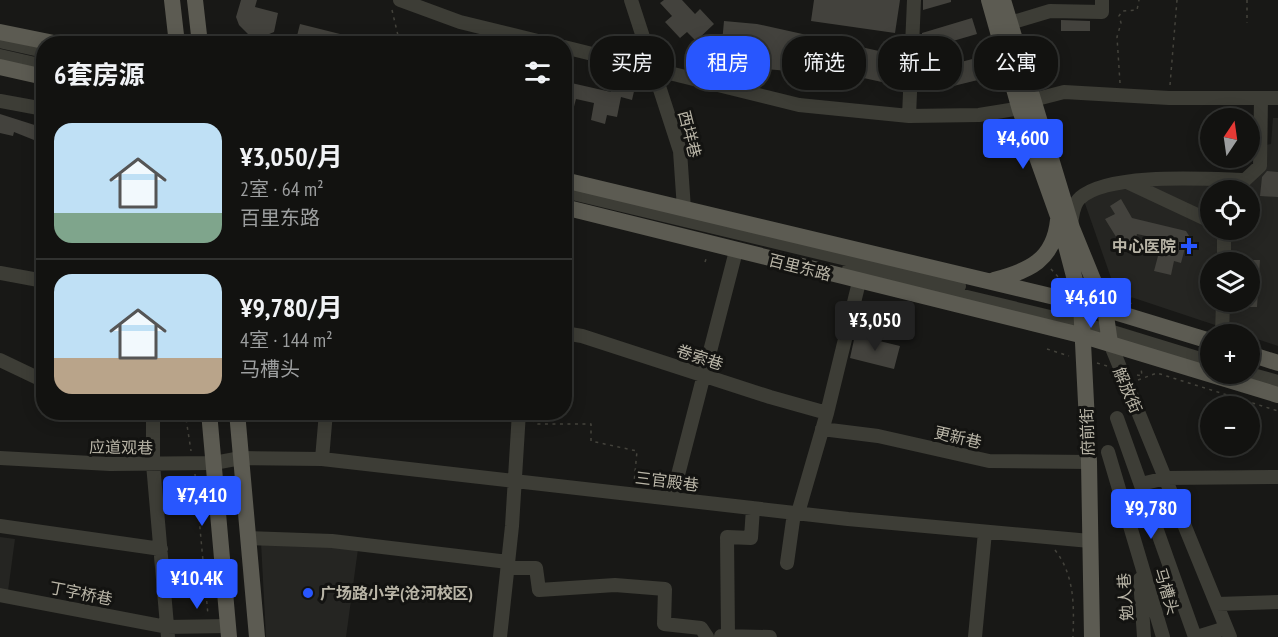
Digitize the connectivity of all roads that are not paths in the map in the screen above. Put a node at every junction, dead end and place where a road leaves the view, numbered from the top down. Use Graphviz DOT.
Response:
graph roads {
  1 [pos="172,0"];
  2 [pos="195,0"];
  3 [pos="400,0"];
  4 [pos="631,0"];
  5 [pos="914,0"];
  6 [pos="989,0"];
  7 [pos="1003,0"];
  8 [pos="1102,0"];
  9 [pos="1010,23"];
  10 [pos="0,32"];
  11 [pos="176,36"];
  12 [pos="199,36"];
  13 [pos="517,36"];
  14 [pos="643,36"];
  15 [pos="36,39"];
  16 [pos="0,41"];
  17 [pos="36,49"];
  18 [pos="572,49"];
  19 [pos="590,53"];
  20 [pos="0,56"];
  21 [pos="36,64"];
  22 [pos="0,67"];
  23 [pos="674,74"];
  24 [pos="36,75"];
  25 [pos="661,90"];
  26 [pos="1261,98"];
  27 [pos="1278,98"];
  28 [pos="0,100"];
  29 [pos="1029,104"];
  30 [pos="36,107"];
  31 [pos="909,116"];
  32 [pos="572,182"];
  33 [pos="1128,183"];
  34 [pos="572,193"];
  35 [pos="572,201"];
  36 [pos="572,209"];
  37 [pos="684,209"];
  38 [pos="1200,216"];
  39 [pos="1065,221"];
  40 [pos="736,251"];
  41 [pos="0,273"];
  42 [pos="36,280"];
  43 [pos="992,281"];
  44 [pos="858,282"];
  45 [pos="1082,320"];
  46 [pos="1108,326"];
  47 [pos="572,334"];
  48 [pos="1200,340"];
  49 [pos="1200,350"];
  50 [pos="1260,357"];
  51 [pos="1200,358"];
  52 [pos="0,360"];
  53 [pos="1278,363"];
  54 [pos="1260,368"];
  55 [pos="1278,374"];
  56 [pos="704,376"];
  57 [pos="36,377"];
  58 [pos="1260,377"];
  59 [pos="1278,382"];
  60 [pos="1278,395"];
  61 [pos="827,413"];
  62 [pos="1117,418"];
  63 [pos="153,420"];
  64 [pos="210,420"];
  65 [pos="238,420"];
  66 [pos="325,420"];
  67 [pos="519,420"];
  68 [pos="822,429"];
  69 [pos="1108,452"];
  70 [pos="0,458"];
  71 [pos="241,458"];
  72 [pos="322,459"];
  73 [pos="1089,462"];
  74 [pos="214,463"];
  75 [pos="153,464"];
  76 [pos="1278,477"];
  77 [pos="1166,478"];
  78 [pos="515,480"];
  79 [pos="1141,484"];
  80 [pos="672,498"];
  81 [pos="753,508"];
  82 [pos="796,513"];
  83 [pos="0,526"];
  84 [pos="985,532"];
  85 [pos="248,538"];
  86 [pos="1090,541"];
  87 [pos="161,549"];
  88 [pos="1139,555"];
  89 [pos="787,563"];
  90 [pos="508,565"];
  91 [pos="0,596"];
  92 [pos="1278,602"];
  93 [pos="1217,604"];
  94 [pos="228,631"];
  95 [pos="167,632"];
  96 [pos="1228,633"];
  97 [pos="723,636"];
  98 [pos="257,637"];
  99 [pos="500,637"];
  100 [pos="707,637"];
  101 [pos="770,637"];
  102 [pos="975,637"];
  103 [pos="1092,637"];
  104 [pos="1144,637"];
  105 [pos="1163,637"];
  106 [pos="1196,637"];
  1 -- 11 [label="main road"];
  2 -- 12 [label="main road"];
  3 -- 13 [label="street"];
  4 -- 14 [label="street, 西垟巷"];
  5 -- 31 [label="street"];
  6 -- 29 [label="main road, 解放街"];
  7 -- 9 [label="main road, 解放街"];
  8 -- 9 [label="street"];
  9 -- 29 [label="main road, 解放街"];
  10 -- 15 [label="main road"];
  16 -- 17 [label="street"];
  18 -- 19 [label="street"];
  20 -- 21 [label="street"];
  22 -- 24 [label="main road"];
  23 -- 31 [label="street"];
  25 -- 37 [label="street, 西垟巷"];
  26 -- 27 [label="street"];
  26 -- 29 [label="street"];
  26 -- 33 [label="street"];
  28 -- 30 [label="street"];
  29 -- 31 [label="street"];
  29 -- 39 [label="main road, 解放街"];
  32 -- 37 [label="main road, 百里东路"];
  33 -- 38 [label="street"];
  33 -- 39 [label="street"];
  34 -- 45 [label="street"];
  35 -- 45 [label="street"];
  36 -- 40 [label="main road, 百里东路"];
  37 -- 43 [label="main road, 百里东路"];
  39 -- 43 [label="main road"];
  39 -- 45 [label="main road, 解放街"];
  39 -- 46 [label="main road, 解放街"];
  40 -- 44 [label="main road, 百里东路"];
  40 -- 56 [label="street"];
  41 -- 42 [label="street"];
  43 -- 45 [label="main road, 百里东路"];
  44 -- 45 [label="main road, 百里东路"];
  44 -- 61 [label="street"];
  45 -- 46 [label="main road, 百里东路"];
  45 -- 46 [label="main road, 百里东路"];
  45 -- 73 [label="main road, 府前街"];
  46 -- 48 [label="main road, 百里东路"];
  46 -- 49 [label="street"];
  46 -- 51 [label="street"];
  46 -- 60 [label="main road, 百里东路"];
  46 -- 77 [label="street, 解放街"];
  47 -- 56 [label="street, 卷索巷"];
  50 -- 53 [label="main road"];
  52 -- 57 [label="street"];
  54 -- 55 [label="street"];
  56 -- 61 [label="street, 卷索巷"];
  56 -- 80 [label="street"];
  58 -- 59 [label="street"];
  61 -- 68 [label="street"];
  62 -- 79 [label="street"];
  63 -- 75 [label="street"];
  64 -- 74 [label="main road"];
  65 -- 71 [label="main road"];
  66 -- 72 [label="street"];
  67 -- 78 [label="street"];
  68 -- 73 [label="street, 更新巷"];
  68 -- 82 [label="street"];
  69 -- 88 [label="street, 马槽头"];
  70 -- 75 [label="street, 应道观巷"];
  71 -- 72 [label="street, 三官殿巷"];
  71 -- 74 [label="street, 应道观巷"];
  71 -- 85 [label="main road"];
  72 -- 78 [label="street, 三官殿巷"];
  73 -- 86 [label="main road, 府前街"];
  74 -- 75 [label="street, 应道观巷"];
  74 -- 94 [label="main road"];
  75 -- 87 [label="street"];
  76 -- 77 [label="street"];
  77 -- 79 [label="street"];
  77 -- 93 [label="street, 解放街"];
  78 -- 80 [label="street, 三官殿巷"];
  78 -- 90 [label="street"];
  79 -- 106 [label="street"];
  80 -- 81 [label="street, 三官殿巷"];
  81 -- 82 [label="street, 三官殿巷"];
  81 -- 97 [label="street"];
  82 -- 84 [label="street, 三官殿巷"];
  82 -- 89 [label="street"];
  83 -- 87 [label="street"];
  84 -- 86 [label="street, 三官殿巷"];
  84 -- 102 [label="street"];
  85 -- 90 [label="street"];
  85 -- 98 [label="main road"];
  86 -- 103 [label="main road, 府前街"];
  87 -- 95 [label="street"];
  88 -- 104 [label="street, 勉人巷"];
  88 -- 105 [label="street, 马槽头"];
  90 -- 99 [label="street"];
  90 -- 100 [label="street"];
  91 -- 95 [label="street, 丁字桥巷"];
  92 -- 93 [label="street"];
  93 -- 96 [label="street, 解放街"];
  94 -- 95 [label="street, 丁字桥巷"];
  96 -- 106 [label="street"];
  97 -- 101 [label="street"];
}
